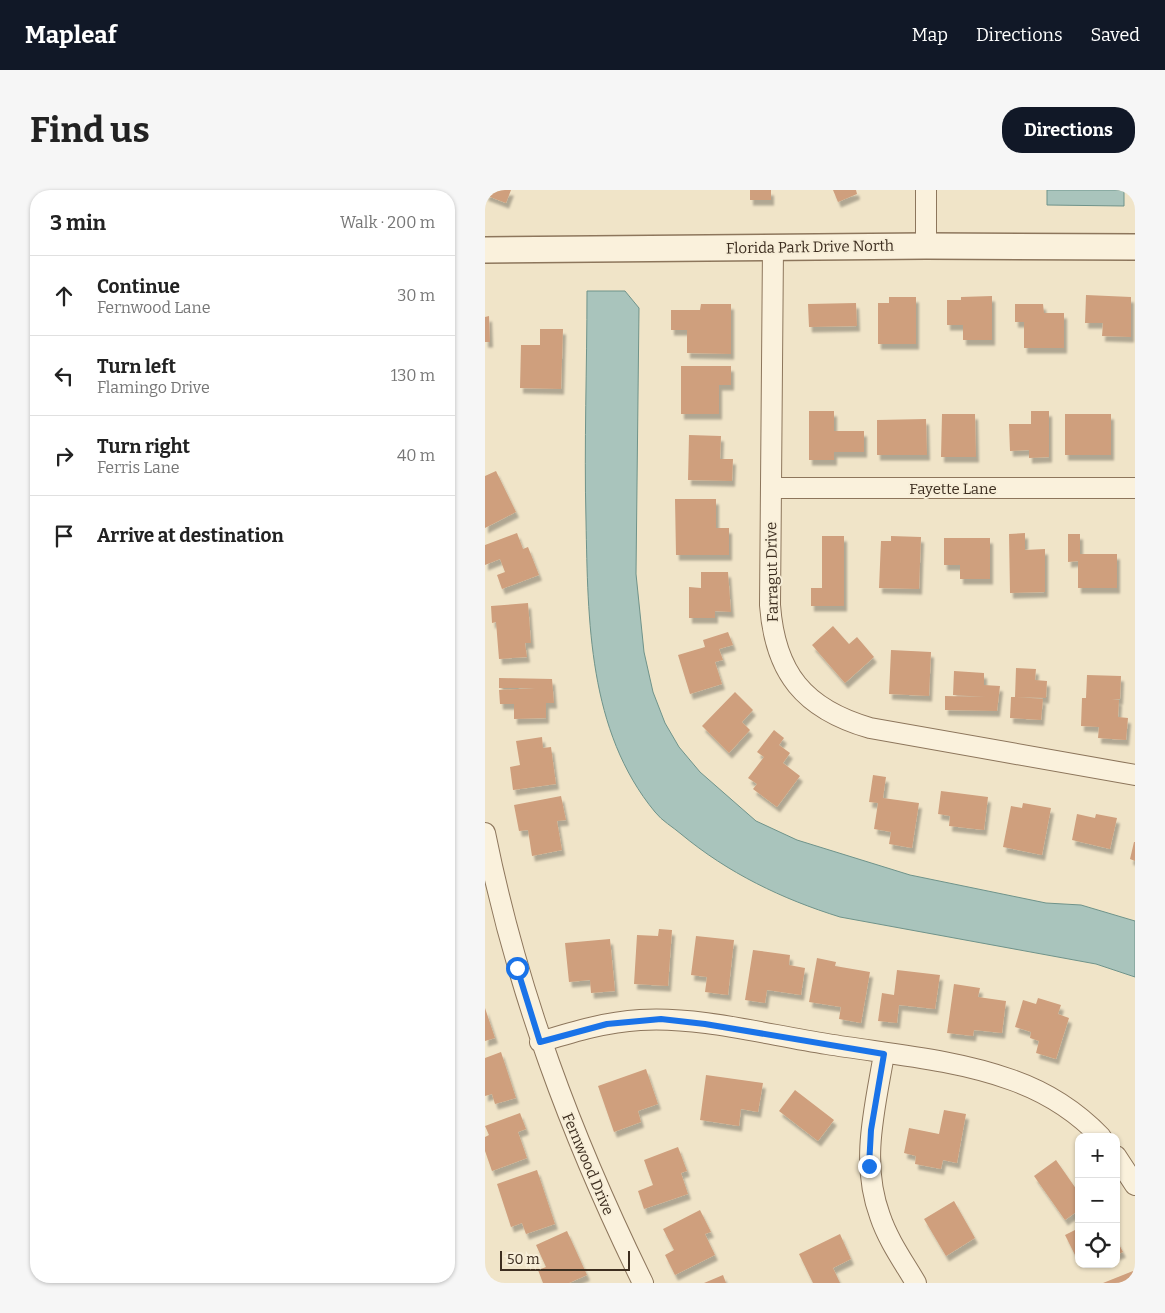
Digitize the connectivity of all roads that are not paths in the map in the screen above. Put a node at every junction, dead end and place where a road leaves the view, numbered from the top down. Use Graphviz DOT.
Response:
graph roads {
  1 [pos="926,190"];
  2 [pos="926,246"];
  3 [pos="773,247"];
  4 [pos="1135,247"];
  5 [pos="485,250"];
  6 [pos="771,488"];
  7 [pos="1135,488"];
  8 [pos="1135,775"];
  9 [pos="485,833"];
  10 [pos="540,1042"];
  11 [pos="884,1054"];
  12 [pos="1096,1133"];
  13 [pos="1120,1162"];
  14 [pos="1135,1185"];
  15 [pos="643,1283"];
  16 [pos="916,1283"];
  1 -- 2 [label="street"];
  2 -- 3 [label="street, Florida Park Drive North"];
  2 -- 4 [label="street, Florida Park Drive North"];
  3 -- 5 [label="street, Florida Park Drive North"];
  3 -- 6 [label="street, Farragut Drive"];
  6 -- 7 [label="street, Fayette Lane"];
  6 -- 8 [label="street, Farragut Drive"];
  9 -- 10 [label="street, Fernwood Drive"];
  10 -- 11 [label="street"];
  10 -- 15 [label="street, Fernwood Drive"];
  11 -- 12 [label="street"];
  11 -- 16 [label="street"];
  13 -- 14 [label="street"];
}
